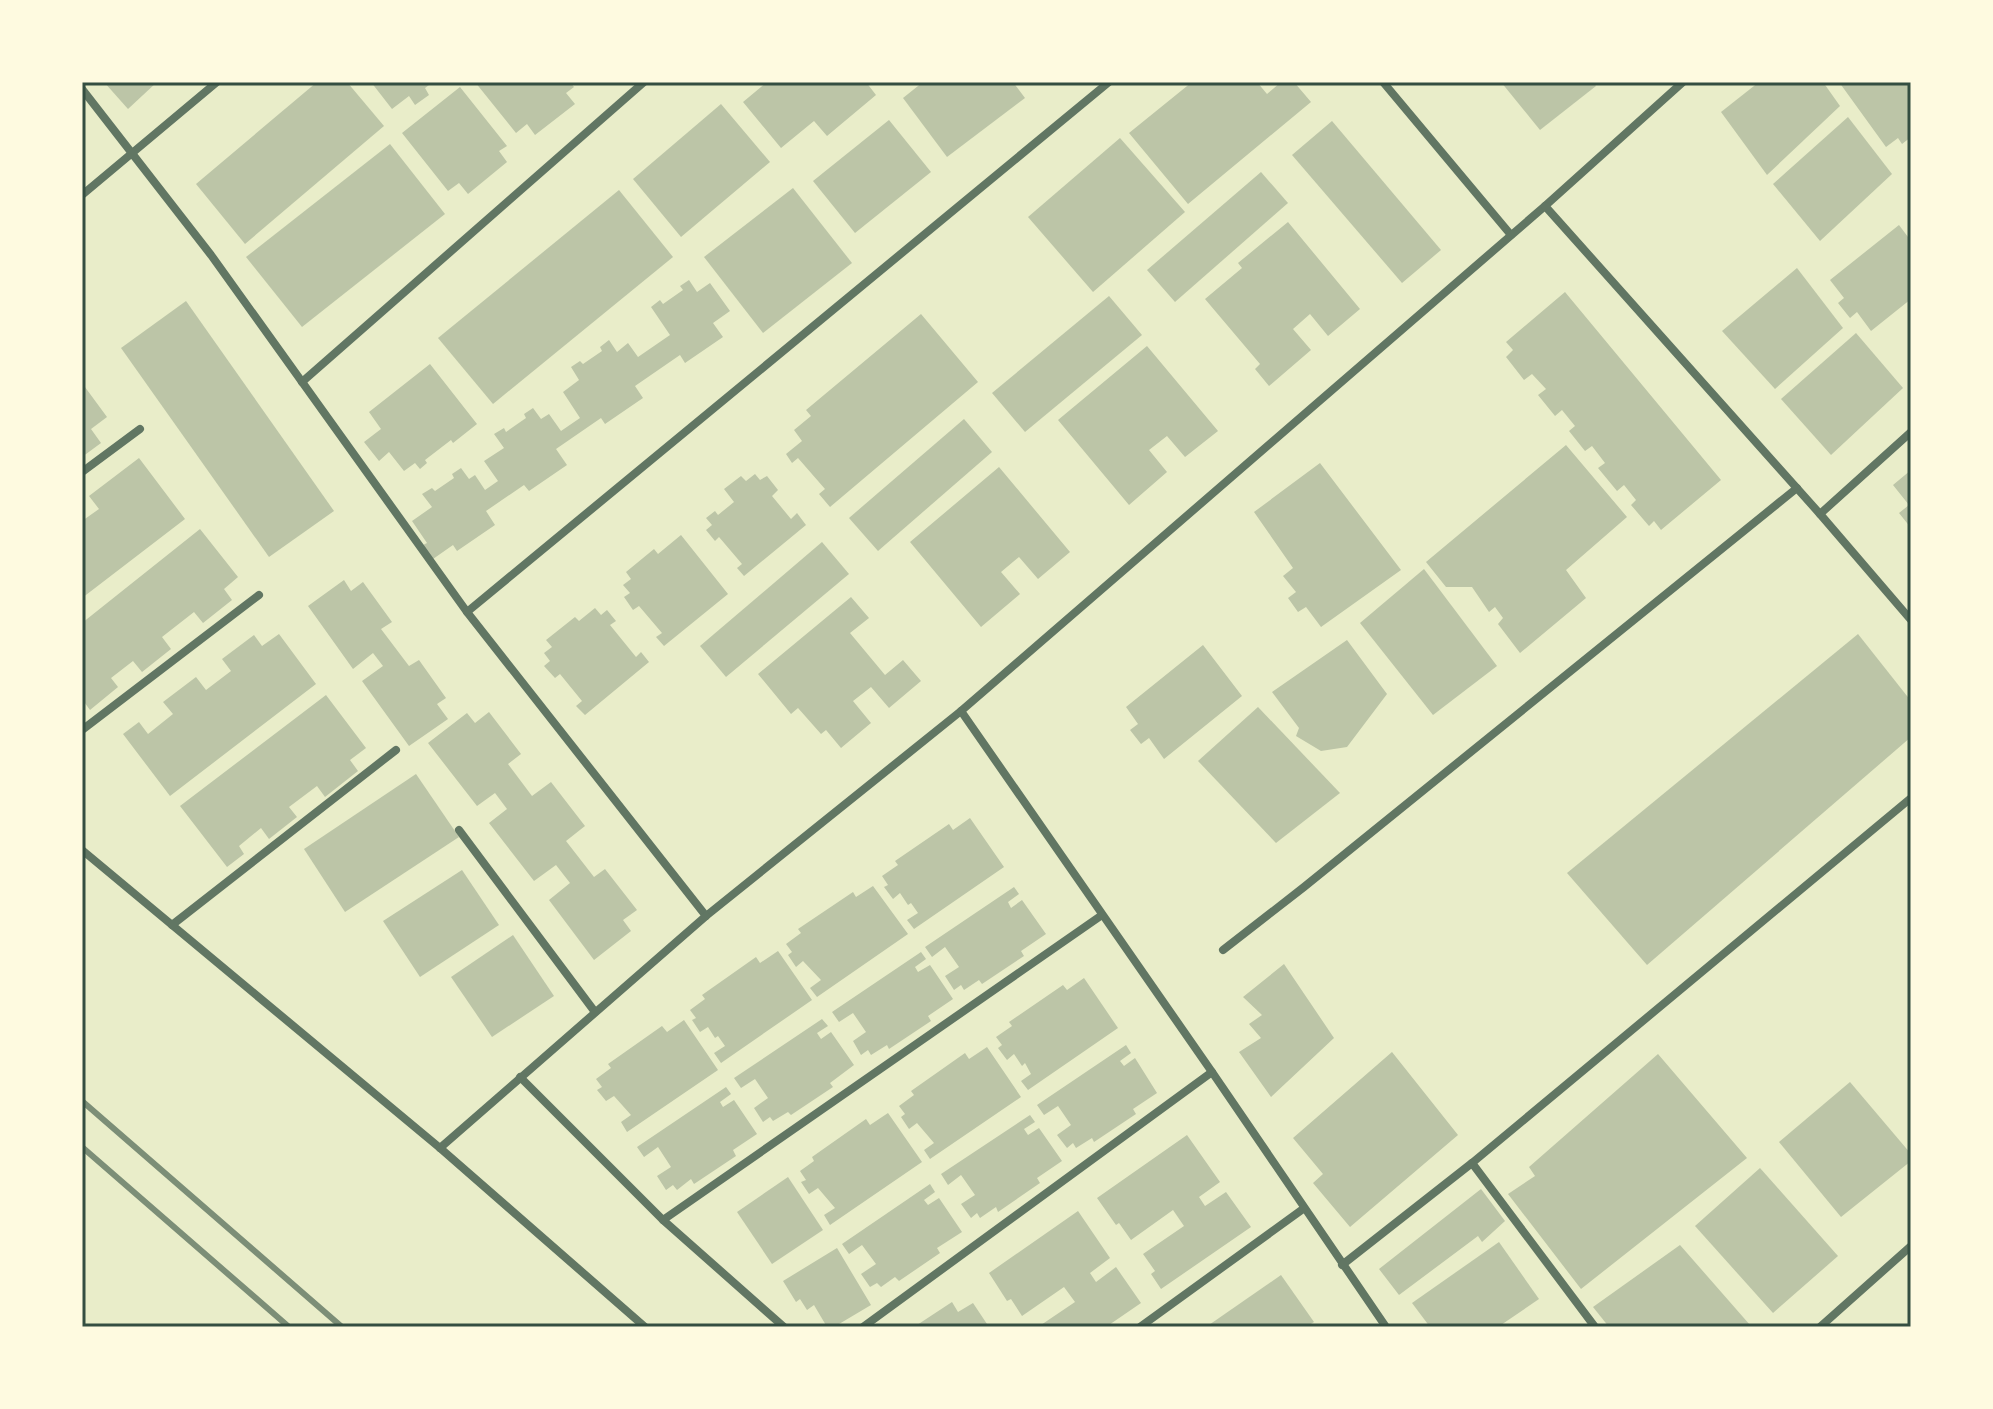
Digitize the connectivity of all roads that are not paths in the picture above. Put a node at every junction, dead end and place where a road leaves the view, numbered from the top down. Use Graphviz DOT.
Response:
graph roads {
  1 [pos="217,82"];
  2 [pos="644,82"];
  3 [pos="1109,82"];
  4 [pos="1383,82"];
  5 [pos="1683,82"];
  6 [pos="82,89"];
  7 [pos="133,154"];
  8 [pos="82,195"];
  9 [pos="1545,206"];
  10 [pos="1511,235"];
  11 [pos="302,382"];
  12 [pos="140,429"];
  13 [pos="1911,432"];
  14 [pos="82,472"];
  15 [pos="1797,488"];
  16 [pos="1820,514"];
  17 [pos="259,595"];
  18 [pos="467,612"];
  19 [pos="1911,620"];
  20 [pos="961,711"];
  21 [pos="82,730"];
  22 [pos="396,750"];
  23 [pos="1911,798"];
  24 [pos="459,830"];
  25 [pos="82,850"];
  26 [pos="1102,915"];
  27 [pos="706,916"];
  28 [pos="172,925"];
  29 [pos="1223,950"];
  30 [pos="595,1012"];
  31 [pos="1212,1072"];
  32 [pos="520,1077"];
  33 [pos="440,1148"];
  34 [pos="1472,1163"];
  35 [pos="1303,1209"];
  36 [pos="663,1220"];
  37 [pos="1911,1246"];
  38 [pos="1342,1265"];
  39 [pos="645,1327"];
  40 [pos="784,1327"];
  41 [pos="863,1327"];
  42 [pos="1140,1327"];
  43 [pos="1386,1327"];
  44 [pos="1595,1327"];
  45 [pos="1820,1327"];
  1 -- 7 [label="street"];
  2 -- 11 [label="street"];
  3 -- 18 [label="street"];
  4 -- 10 [label="street"];
  5 -- 9 [label="street"];
  6 -- 7 [label="street"];
  7 -- 8 [label="street"];
  7 -- 11 [label="street"];
  9 -- 10 [label="street"];
  9 -- 15 [label="street"];
  10 -- 20 [label="street"];
  11 -- 18 [label="street"];
  12 -- 14 [label="street"];
  13 -- 16 [label="street"];
  15 -- 16 [label="street"];
  15 -- 29 [label="street"];
  16 -- 19 [label="street"];
  17 -- 21 [label="street"];
  18 -- 27 [label="street"];
  20 -- 26 [label="street"];
  20 -- 27 [label="street"];
  22 -- 28 [label="street"];
  23 -- 34 [label="street"];
  24 -- 30 [label="street"];
  25 -- 28 [label="street"];
  26 -- 31 [label="street"];
  26 -- 36 [label="street"];
  27 -- 30 [label="street"];
  28 -- 33 [label="street"];
  30 -- 32 [label="street"];
  31 -- 35 [label="street"];
  31 -- 41 [label="street"];
  32 -- 33 [label="street"];
  32 -- 36 [label="street"];
  33 -- 39 [label="street"];
  34 -- 38 [label="street"];
  34 -- 44 [label="street"];
  35 -- 38 [label="street"];
  35 -- 42 [label="street"];
  36 -- 40 [label="street"];
  37 -- 45 [label="street"];
  38 -- 43 [label="street"];
}
